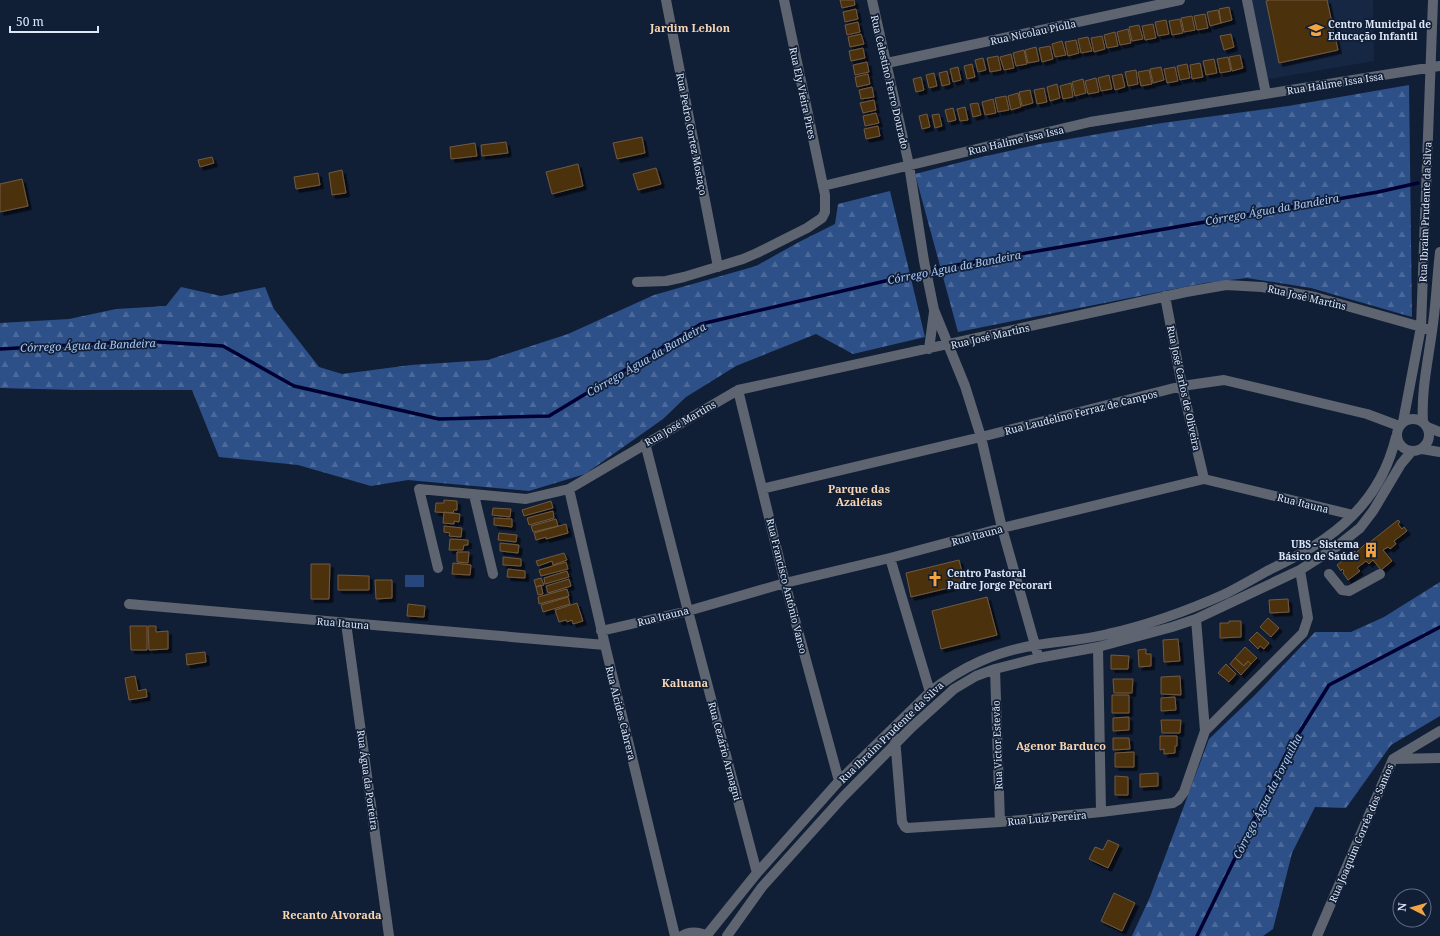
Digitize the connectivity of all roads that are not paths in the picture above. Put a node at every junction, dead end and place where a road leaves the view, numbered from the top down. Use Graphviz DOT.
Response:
graph roads {
  1 [pos="666,0"];
  2 [pos="784,0"];
  3 [pos="872,0"];
  4 [pos="1180,0"];
  5 [pos="1247,0"];
  6 [pos="1433,0"];
  7 [pos="887,63"];
  8 [pos="1436,67"];
  9 [pos="1266,94"];
  10 [pos="909,165"];
  11 [pos="822,186"];
  12 [pos="1440,252"];
  13 [pos="718,267"];
  14 [pos="637,282"];
  15 [pos="1165,296"];
  16 [pos="934,310"];
  17 [pos="1420,327"];
  18 [pos="1432,330"];
  19 [pos="949,345"];
  20 [pos="929,349"];
  21 [pos="1182,386"];
  22 [pos="738,390"];
  23 [pos="1401,424"];
  24 [pos="1425,424"];
  25 [pos="1440,432"];
  26 [pos="981,437"];
  27 [pos="1396,437"];
  28 [pos="645,444"];
  29 [pos="1422,449"];
  30 [pos="1411,452"];
  31 [pos="1440,452"];
  32 [pos="1204,479"];
  33 [pos="569,489"];
  34 [pos="762,489"];
  35 [pos="474,495"];
  36 [pos="1353,515"];
  37 [pos="1002,528"];
  38 [pos="890,558"];
  39 [pos="438,568"];
  40 [pos="1300,570"];
  41 [pos="493,574"];
  42 [pos="1330,574"];
  43 [pos="1380,574"];
  44 [pos="785,583"];
  45 [pos="129,604"];
  46 [pos="688,611"];
  47 [pos="1196,619"];
  48 [pos="346,623"];
  49 [pos="601,631"];
  50 [pos="604,645"];
  51 [pos="1036,645"];
  52 [pos="1098,647"];
  53 [pos="1038,658"];
  54 [pos="995,669"];
  55 [pos="930,692"];
  56 [pos="894,727"];
  57 [pos="1204,731"];
  58 [pos="1440,731"];
  59 [pos="896,742"];
  60 [pos="1440,758"];
  61 [pos="1393,759"];
  62 [pos="839,781"];
  63 [pos="1101,812"];
  64 [pos="1000,822"];
  65 [pos="757,873"];
  66 [pos="389,936"];
  67 [pos="675,936"];
  68 [pos="682,936"];
  69 [pos="707,936"];
  70 [pos="727,936"];
  71 [pos="1317,936"];
  1 -- 13 [label="street, Rua Pedro Cortez Mostaço"];
  2 -- 11 [label="street, Rua Ely Vieira Pires"];
  3 -- 7 [label="street, Rua Celestino Ferro Dourado"];
  4 -- 7 [label="street, Rua Nicolau Piolla"];
  5 -- 9 [label="street"];
  6 -- 8 [label="street, Rua Ibraim Prudente da Silva"];
  7 -- 10 [label="street, Rua Celestino Ferro Dourado"];
  8 -- 9 [label="street, Rua Halime Issa Issa"];
  8 -- 17 [label="street, Rua Ibraim Prudente da Silva"];
  9 -- 10 [label="street, Rua Halime Issa Issa"];
  10 -- 11 [label="street, Rua Halime Issa Issa"];
  10 -- 16 [label="street, Rua Celestino Ferro Dourado"];
  11 -- 13 [label="street"];
  12 -- 18 [label="street, Rua Ibraim Prudente da Silva"];
  13 -- 14 [label="street"];
  15 -- 17 [label="street, Rua José Martins"];
  15 -- 19 [label="street, Rua José Martins"];
  15 -- 21 [label="street, Rua José Carlos de Oliveira"];
  16 -- 19 [label="street"];
  16 -- 20 [label="street"];
  17 -- 18 [label="street, Rua José Martins"];
  17 -- 23 [label="street, Rua Ibraim Prudente da Silva"];
  18 -- 24 [label="street, Rua Ibraim Prudente da Silva"];
  19 -- 20 [label="street, Rua José Martins"];
  19 -- 26 [label="street"];
  20 -- 22 [label="street, Rua José Martins"];
  21 -- 23 [label="street, Rua Laudelino Ferraz de Campos"];
  21 -- 26 [label="street, Rua Laudelino Ferraz de Campos"];
  21 -- 32 [label="street, Rua José Carlos de Oliveira"];
  22 -- 28 [label="street, Rua José Martins"];
  22 -- 34 [label="street, Rua Francisco Antônio Vanso"];
  23 -- 24 [label="street"];
  23 -- 27 [label="street"];
  24 -- 25 [label="street"];
  24 -- 29 [label="street"];
  26 -- 34 [label="street, Rua Laudelino Ferraz de Campos"];
  26 -- 37 [label="street"];
  27 -- 30 [label="street"];
  27 -- 36 [label="street, Rua Ibraim Prudente da Silva"];
  28 -- 33 [label="street, Rua José Martins"];
  28 -- 46 [label="street, Rua Cezário Armagni"];
  29 -- 30 [label="street"];
  29 -- 31 [label="street"];
  30 -- 40 [label="street, Rua Ibraim Prudente da Silva"];
  32 -- 36 [label="street, Rua Itauna"];
  32 -- 37 [label="street, Rua Itauna"];
  33 -- 35 [label="street, Rua José Martins"];
  33 -- 49 [label="street, Rua Alcides Cabrera"];
  34 -- 44 [label="street, Rua Francisco Antônio Vanso"];
  35 -- 39 [label="street, Rua José Martins"];
  35 -- 41 [label="street"];
  36 -- 51 [label="street, Rua Ibraim Prudente da Silva"];
  37 -- 38 [label="street, Rua Itauna"];
  37 -- 51 [label="street"];
  38 -- 44 [label="street, Rua Itauna"];
  38 -- 55 [label="street"];
  40 -- 47 [label="street, Rua Ibraim Prudente da Silva"];
  40 -- 57 [label="street"];
  42 -- 43 [label="street"];
  44 -- 46 [label="street, Rua Itauna"];
  44 -- 62 [label="street, Rua Francisco Antônio Vanso"];
  45 -- 48 [label="street, Rua Itauna"];
  46 -- 49 [label="street, Rua Itauna"];
  46 -- 65 [label="street, Rua Cezário Armagni"];
  47 -- 52 [label="street, Rua Ibraim Prudente da Silva"];
  47 -- 57 [label="street"];
  48 -- 50 [label="street, Rua Itauna"];
  48 -- 66 [label="street, Rua Água da Porteira"];
  49 -- 50 [label="street, Rua Alcides Cabrera"];
  50 -- 67 [label="street, Rua Alcides Cabrera"];
  51 -- 53 [label="street"];
  51 -- 55 [label="street, Rua Ibraim Prudente da Silva"];
  52 -- 53 [label="street, Rua Ibraim Prudente da Silva"];
  52 -- 63 [label="street"];
  53 -- 54 [label="street, Rua Ibraim Prudente da Silva"];
  54 -- 59 [label="street, Rua Ibraim Prudente da Silva"];
  54 -- 64 [label="street, Rua Victor Estevão"];
  55 -- 56 [label="street, Rua Ibraim Prudente da Silva"];
  56 -- 59 [label="street"];
  56 -- 62 [label="street, Rua Ibraim Prudente da Silva"];
  57 -- 63 [label="street, Rua Luiz Pereira"];
  58 -- 61 [label="street, Rua Joaquim Corrêa dos Santos"];
  59 -- 64 [label="street, Rua Luiz Pereira"];
  59 -- 70 [label="street, Rua Ibraim Prudente da Silva"];
  60 -- 61 [label="street"];
  61 -- 71 [label="street, Rua Joaquim Corrêa dos Santos"];
  62 -- 65 [label="street, Rua Ibraim Prudente da Silva"];
  63 -- 64 [label="street, Rua Luiz Pereira"];
  65 -- 69 [label="street, Rua Ibraim Prudente da Silva"];
  68 -- 69 [label="street"];
}
